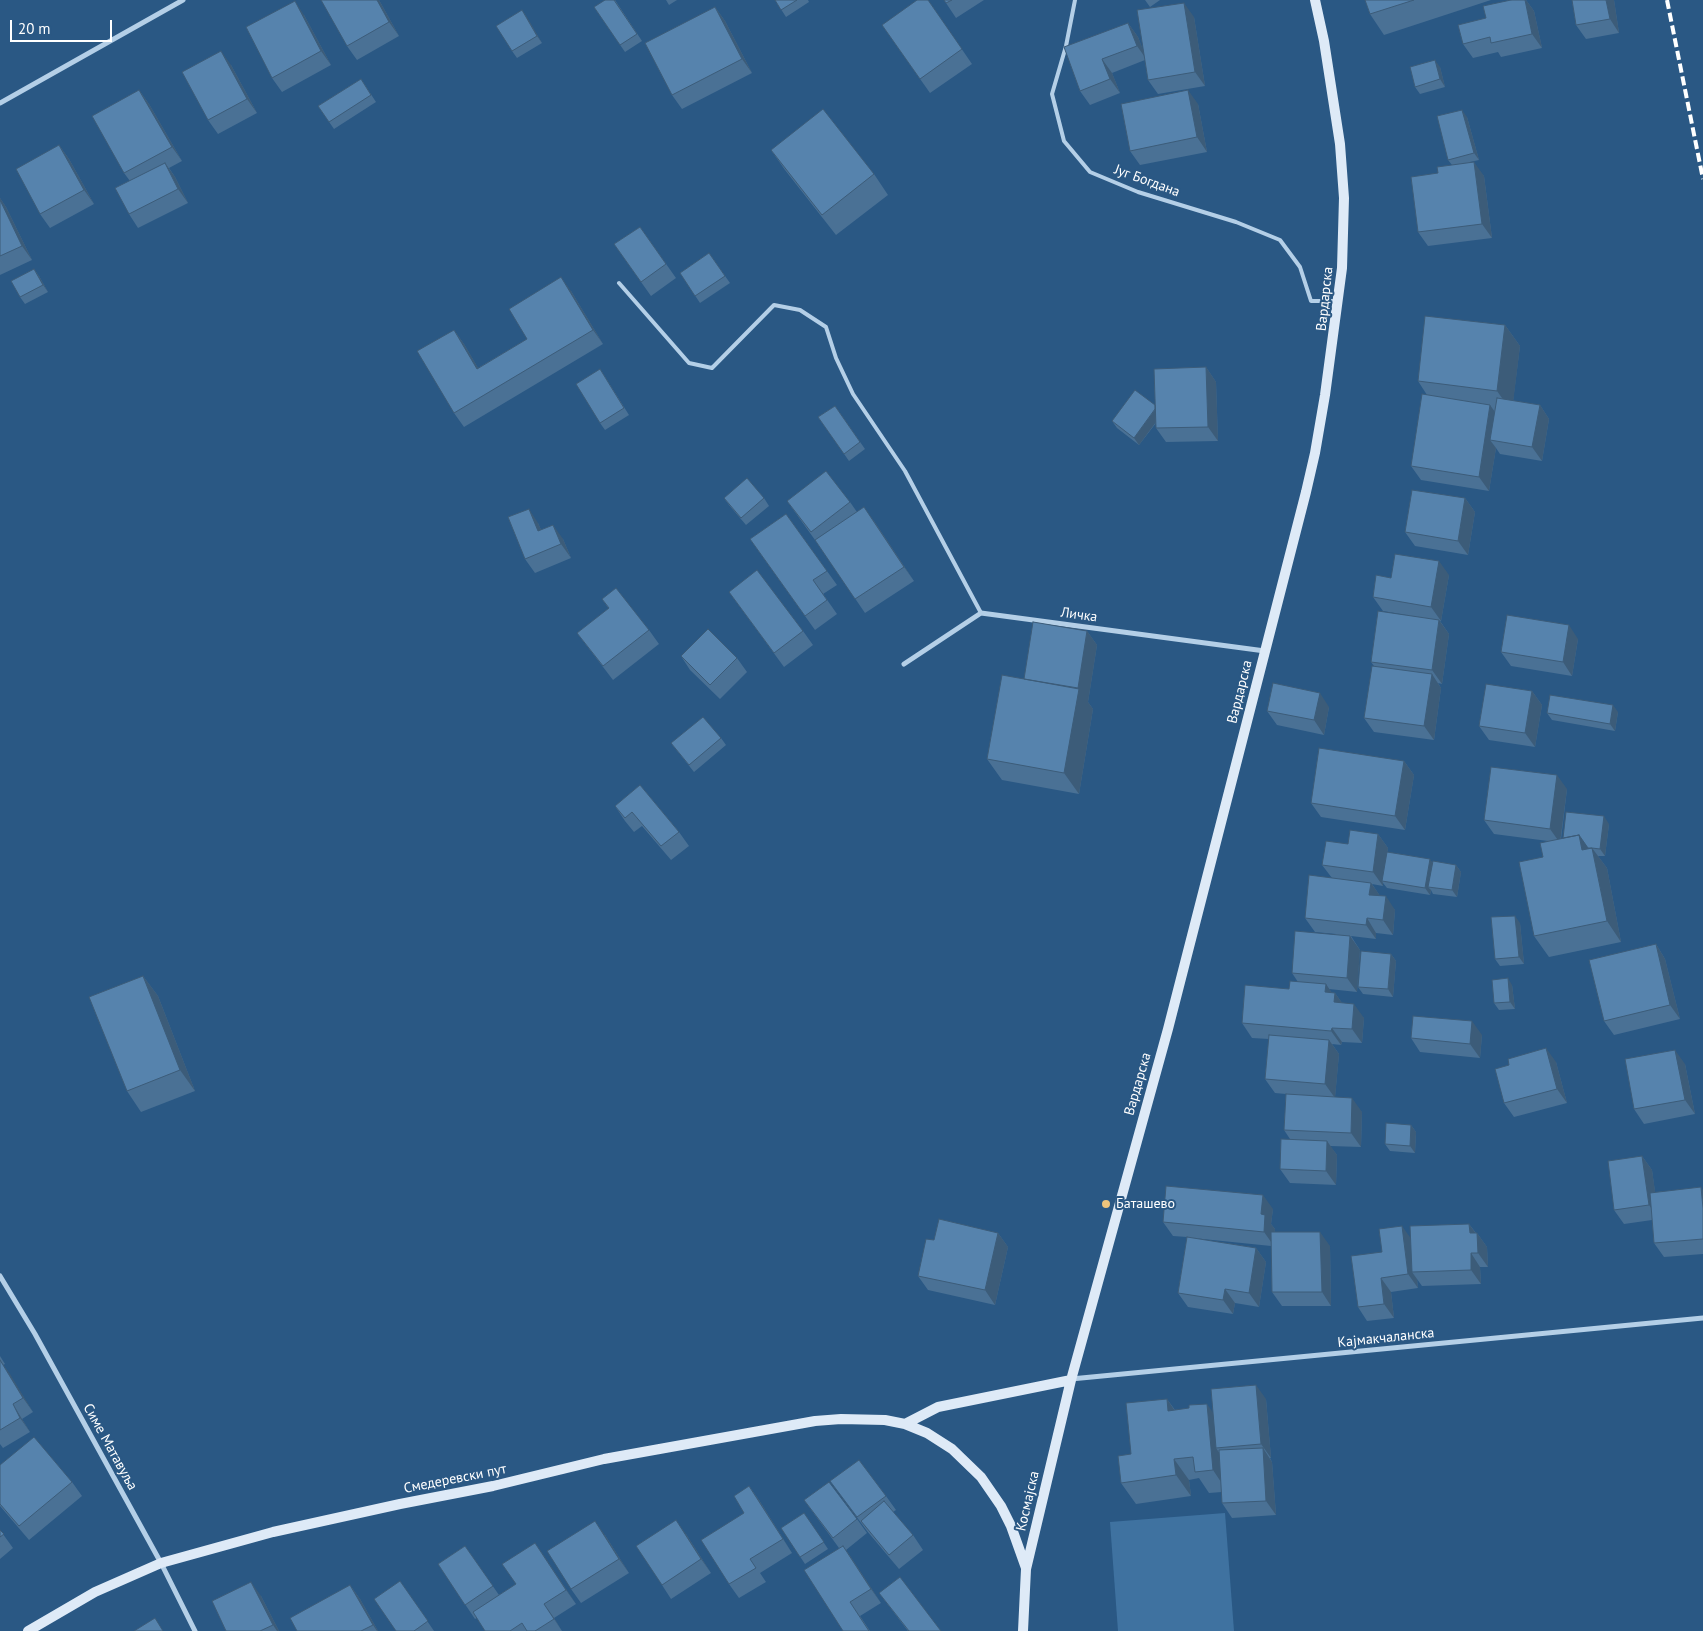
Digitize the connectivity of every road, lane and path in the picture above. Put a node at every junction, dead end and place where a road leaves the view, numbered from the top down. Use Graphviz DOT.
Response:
graph roads {
  1 [pos="183,0"];
  2 [pos="1075,0"];
  3 [pos="1315,0"];
  4 [pos="0,103"];
  5 [pos="619,283"];
  6 [pos="1338,301"];
  7 [pos="981,613"];
  8 [pos="1265,651"];
  9 [pos="904,664"];
  10 [pos="0,1276"];
  11 [pos="1703,1318"];
  12 [pos="1071,1380"];
  13 [pos="905,1424"];
  14 [pos="160,1563"];
  15 [pos="1026,1569"];
  16 [pos="28,1631"];
  17 [pos="195,1631"];
  18 [pos="1023,1631"];
  1 -- 4 [label="street"];
  2 -- 6 [label="lane, Југ Богдана"];
  3 -- 6 [label="main road, Вардарска"];
  5 -- 7 [label="lane"];
  6 -- 8 [label="main road, Вардарска"];
  7 -- 8 [label="street, Личка"];
  7 -- 9 [label="street"];
  8 -- 12 [label="main road, Вардарска"];
  10 -- 14 [label="street, Симе Матавуља"];
  11 -- 12 [label="street, Кајмакчаланска"];
  12 -- 13 [label="main road"];
  12 -- 15 [label="main road, Космајска"];
  13 -- 14 [label="main road, Смедеревски пут"];
  13 -- 15 [label="main road, Смедеревски пут"];
  14 -- 16 [label="main road, Смедеревски пут"];
  14 -- 17 [label="street, Симе Матавуља"];
  15 -- 18 [label="main road, Космајска"];
}
